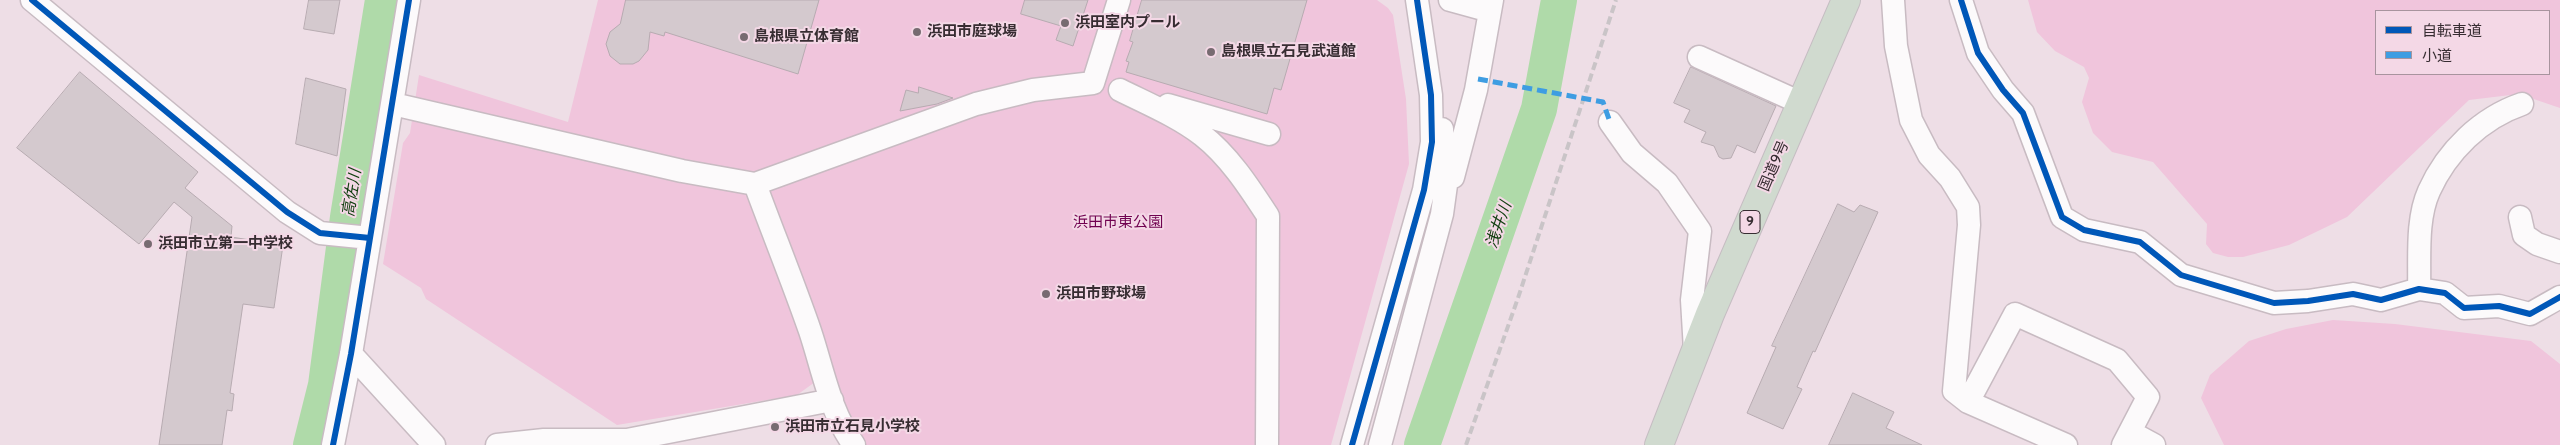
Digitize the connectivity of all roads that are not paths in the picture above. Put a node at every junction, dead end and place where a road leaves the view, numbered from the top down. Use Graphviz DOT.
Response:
graph roads {
  1 [pos="409,0"];
  2 [pos="1119,0"];
  3 [pos="1417,0"];
  4 [pos="1450,0"];
  5 [pos="1846,0"];
  6 [pos="1893,0"];
  7 [pos="1961,0"];
  8 [pos="47,5"];
  9 [pos="1491,5"];
  10 [pos="1699,57"];
  11 [pos="1093,83"];
  12 [pos="1120,90"];
  13 [pos="1431,95"];
  14 [pos="1801,103"];
  15 [pos="393,104"];
  16 [pos="2522,104"];
  17 [pos="1610,122"];
  18 [pos="1270,134"];
  19 [pos="755,184"];
  20 [pos="1442,214"];
  21 [pos="2520,217"];
  22 [pos="364,237"];
  23 [pos="2560,252"];
  24 [pos="2418,289"];
  25 [pos="2560,296"];
  26 [pos="1696,351"];
  27 [pos="351,354"];
  28 [pos="832,400"];
  29 [pos="1968,402"];
  30 [pos="2126,439"];
  31 [pos="333,445"];
  32 [pos="434,445"];
  33 [pos="497,445"];
  34 [pos="854,445"];
  35 [pos="1267,445"];
  36 [pos="1352,445"];
  37 [pos="1380,445"];
  38 [pos="1659,445"];
  39 [pos="2066,445"];
  40 [pos="2154,445"];
  1 -- 15 [label="street"];
  2 -- 11 [label="street"];
  3 -- 13 [label="street"];
  4 -- 9 [label="street"];
  5 -- 14 [label="highway, 国道9号 / 9"];
  6 -- 29 [label="street"];
  7 -- 24 [label="street"];
  8 -- 22 [label="street"];
  9 -- 20 [label="street"];
  10 -- 14 [label="street"];
  11 -- 12 [label="street"];
  11 -- 19 [label="street"];
  12 -- 18 [label="street"];
  12 -- 35 [label="street"];
  13 -- 20 [label="street"];
  13 -- 36 [label="street"];
  14 -- 26 [label="highway, 国道9号 / 9"];
  15 -- 19 [label="street"];
  15 -- 22 [label="street"];
  16 -- 24 [label="street"];
  17 -- 26 [label="street"];
  19 -- 28 [label="street"];
  20 -- 37 [label="street"];
  21 -- 23 [label="street"];
  22 -- 27 [label="street"];
  24 -- 25 [label="street"];
  26 -- 38 [label="highway, 国道9号 / 9"];
  27 -- 31 [label="street"];
  27 -- 32 [label="street"];
  28 -- 33 [label="street"];
  28 -- 34 [label="street"];
  29 -- 30 [label="street"];
  29 -- 39 [label="street"];
  30 -- 40 [label="street"];
}
